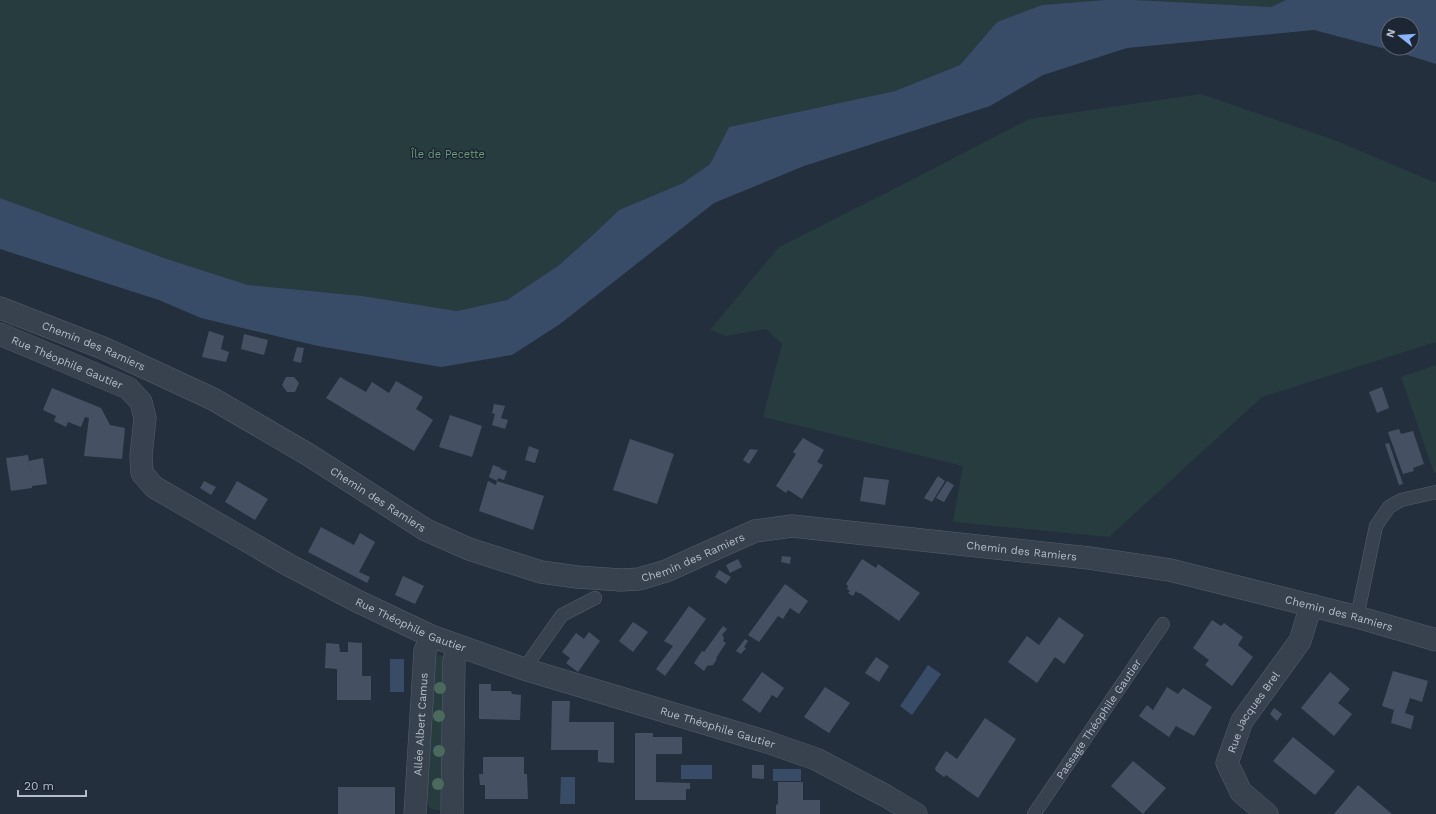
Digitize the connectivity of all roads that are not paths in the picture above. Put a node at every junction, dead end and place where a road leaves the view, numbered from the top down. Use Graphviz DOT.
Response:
graph roads {
  1 [pos="0,308"];
  2 [pos="0,334"];
  3 [pos="1436,492"];
  4 [pos="595,598"];
  5 [pos="1311,605"];
  6 [pos="1357,617"];
  7 [pos="1163,624"];
  8 [pos="431,636"];
  9 [pos="1436,640"];
  10 [pos="458,646"];
  11 [pos="524,669"];
  12 [pos="416,814"];
  13 [pos="452,814"];
  14 [pos="916,814"];
  15 [pos="1034,814"];
  16 [pos="1267,814"];
  1 -- 5 [label="street, Chemin des Ramiers"];
  2 -- 8 [label="street, Rue Théophile Gautier"];
  3 -- 6 [label="lane"];
  4 -- 11 [label="lane"];
  5 -- 6 [label="street, Chemin des Ramiers"];
  5 -- 16 [label="street, Rue Jacques Brel"];
  6 -- 9 [label="street, Chemin des Ramiers"];
  7 -- 15 [label="lane, Passage Théophile Gautier"];
  8 -- 10 [label="street, Rue Théophile Gautier"];
  8 -- 12 [label="street, Allée Albert Camus"];
  10 -- 11 [label="street, Rue Théophile Gautier"];
  10 -- 13 [label="street"];
  11 -- 14 [label="street, Rue Théophile Gautier"];
}
